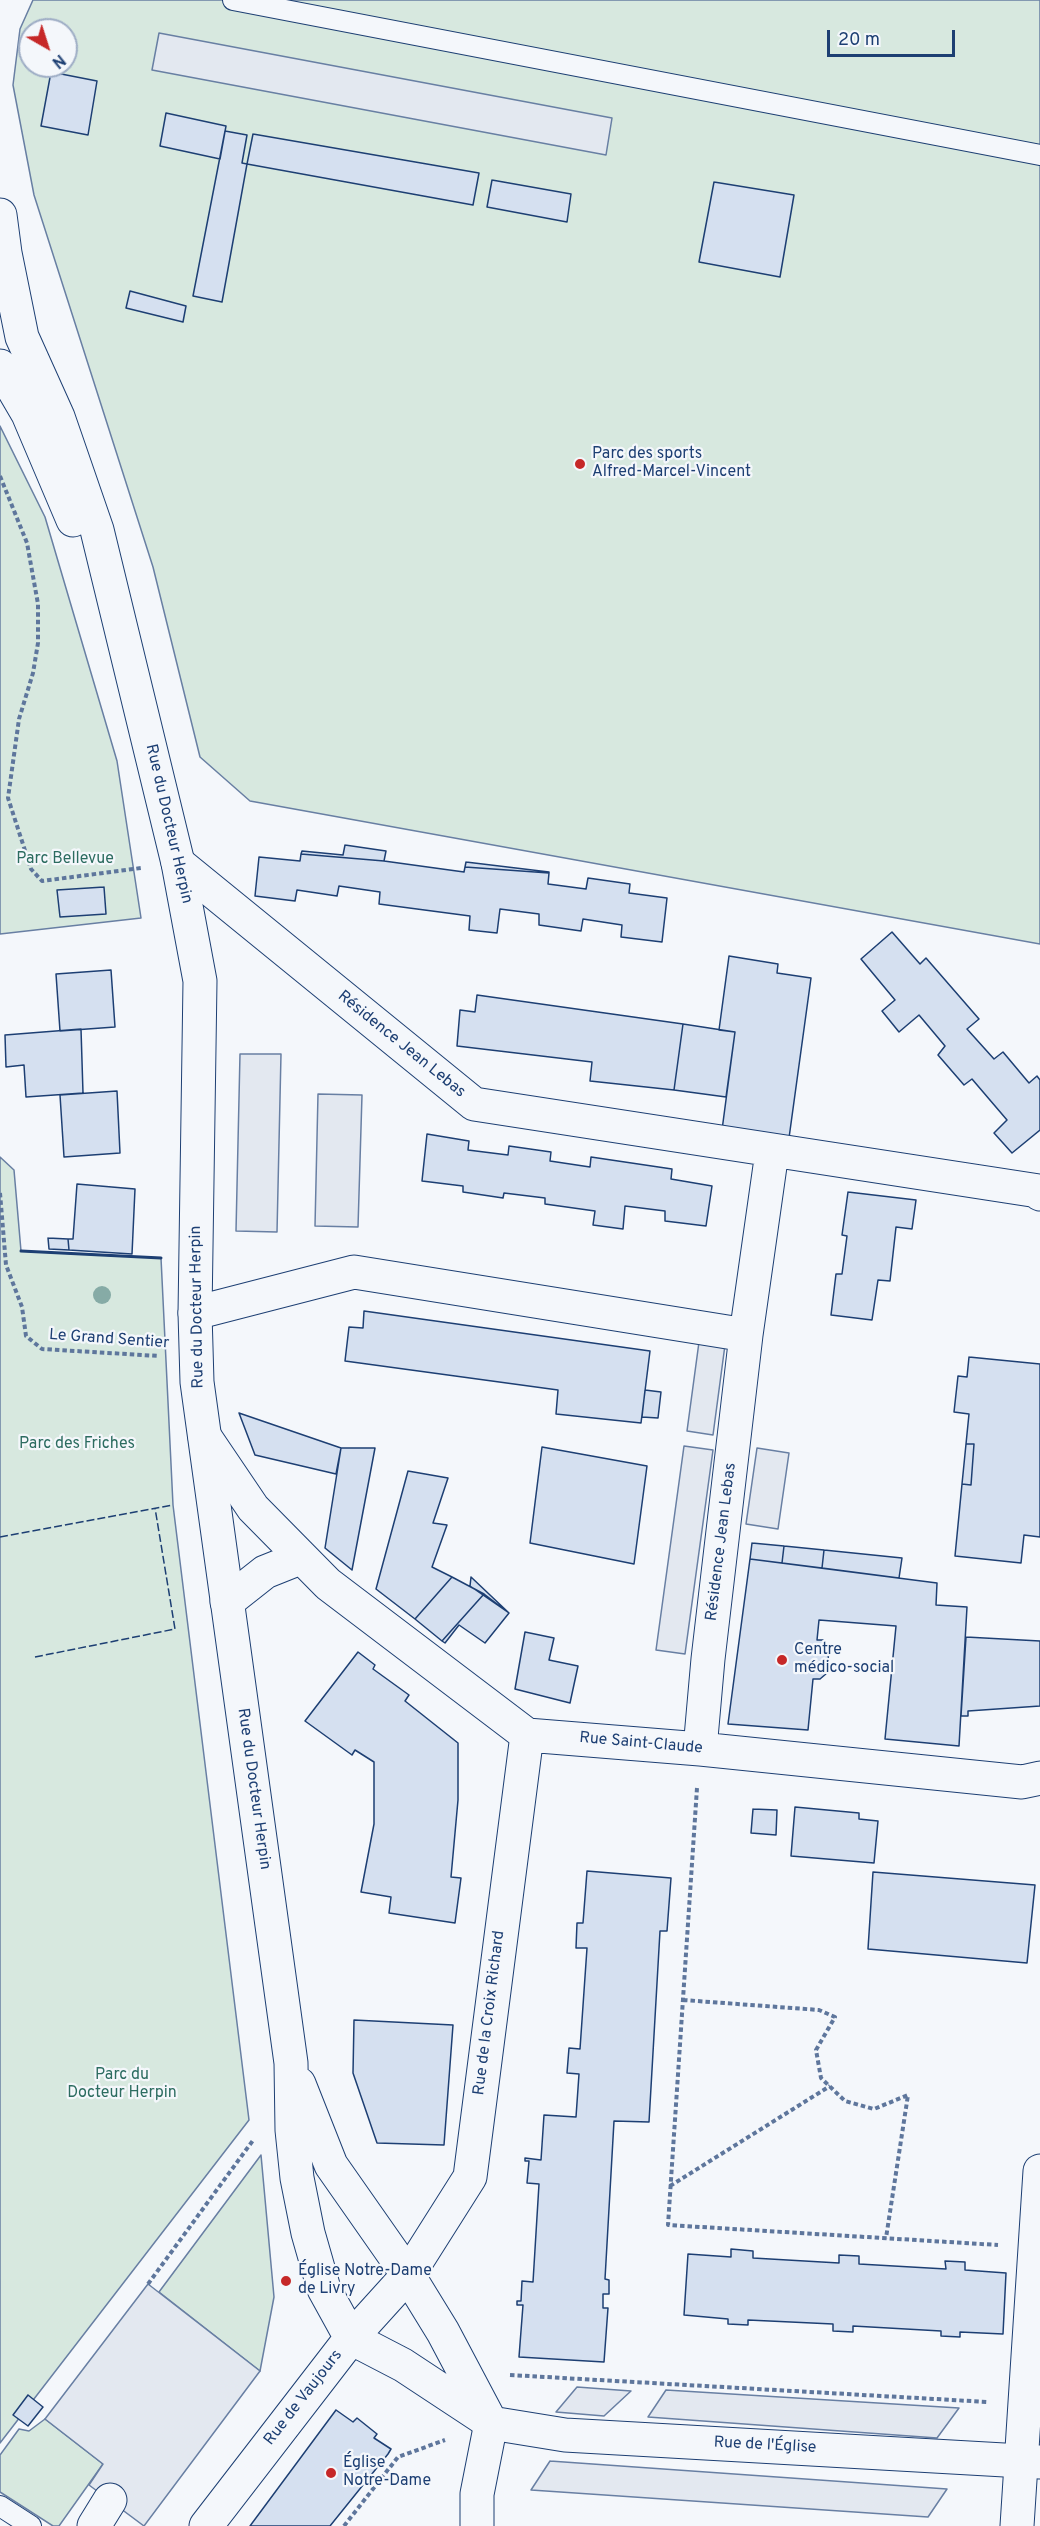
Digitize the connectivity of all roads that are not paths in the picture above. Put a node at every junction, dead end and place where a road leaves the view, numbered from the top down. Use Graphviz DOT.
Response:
graph roads {
  1 [pos="232,0"];
  2 [pos="1040,155"];
  3 [pos="0,215"];
  4 [pos="0,291"];
  5 [pos="22,337"];
  6 [pos="0,366"];
  7 [pos="122,625"];
  8 [pos="178,863"];
  9 [pos="772,1152"];
  10 [pos="1040,1194"];
  11 [pos="195,1313"];
  12 [pos="746,1335"];
  13 [pos="205,1437"];
  14 [pos="300,1558"];
  15 [pos="227,1602"];
  16 [pos="527,1735"];
  17 [pos="700,1749"];
  18 [pos="1040,1778"];
  19 [pos="291,2063"];
  20 [pos="1040,2171"];
  21 [pos="408,2275"];
  22 [pos="351,2338"];
  23 [pos="491,2423"];
  24 [pos="1030,2461"];
  25 [pos="0,2506"];
  26 [pos="31,2526"];
  27 [pos="206,2526"];
  28 [pos="477,2526"];
  29 [pos="1017,2526"];
  1 -- 2 [label="lane"];
  3 -- 5 [label="street, Rue du Docteur Herpin"];
  4 -- 5 [label="street"];
  5 -- 7 [label="street, Rue du Docteur Herpin"];
  6 -- 7 [label="street, Rue du Docteur Herpin"];
  7 -- 8 [label="street, Rue du Docteur Herpin"];
  8 -- 9 [label="street, Résidence Jean Lebas"];
  8 -- 11 [label="street, Rue du Docteur Herpin"];
  9 -- 10 [label="street, Résidence Jean Lebas"];
  9 -- 12 [label="street, Résidence Jean Lebas"];
  11 -- 12 [label="street"];
  11 -- 13 [label="street, Rue du Docteur Herpin"];
  12 -- 17 [label="street, Résidence Jean Lebas"];
  13 -- 14 [label="street"];
  13 -- 15 [label="street, Rue du Docteur Herpin"];
  14 -- 15 [label="street"];
  14 -- 16 [label="street"];
  15 -- 19 [label="street, Rue du Docteur Herpin"];
  16 -- 17 [label="street, Rue Saint-Claude"];
  16 -- 21 [label="street, Rue de la Croix Richard"];
  17 -- 18 [label="street, Rue Saint-Claude"];
  19 -- 21 [label="street, Rue du Docteur Herpin"];
  19 -- 22 [label="street, Rue du Docteur Herpin"];
  20 -- 24 [label="street"];
  21 -- 22 [label="street, Rue de Vaujours"];
  21 -- 23 [label="street, Rue du Docteur Herpin"];
  22 -- 23 [label="street"];
  22 -- 27 [label="street, Rue de Vaujours"];
  23 -- 24 [label="street, Rue de l'Église"];
  23 -- 28 [label="street"];
  24 -- 29 [label="street"];
  25 -- 26 [label="lane"];
}
